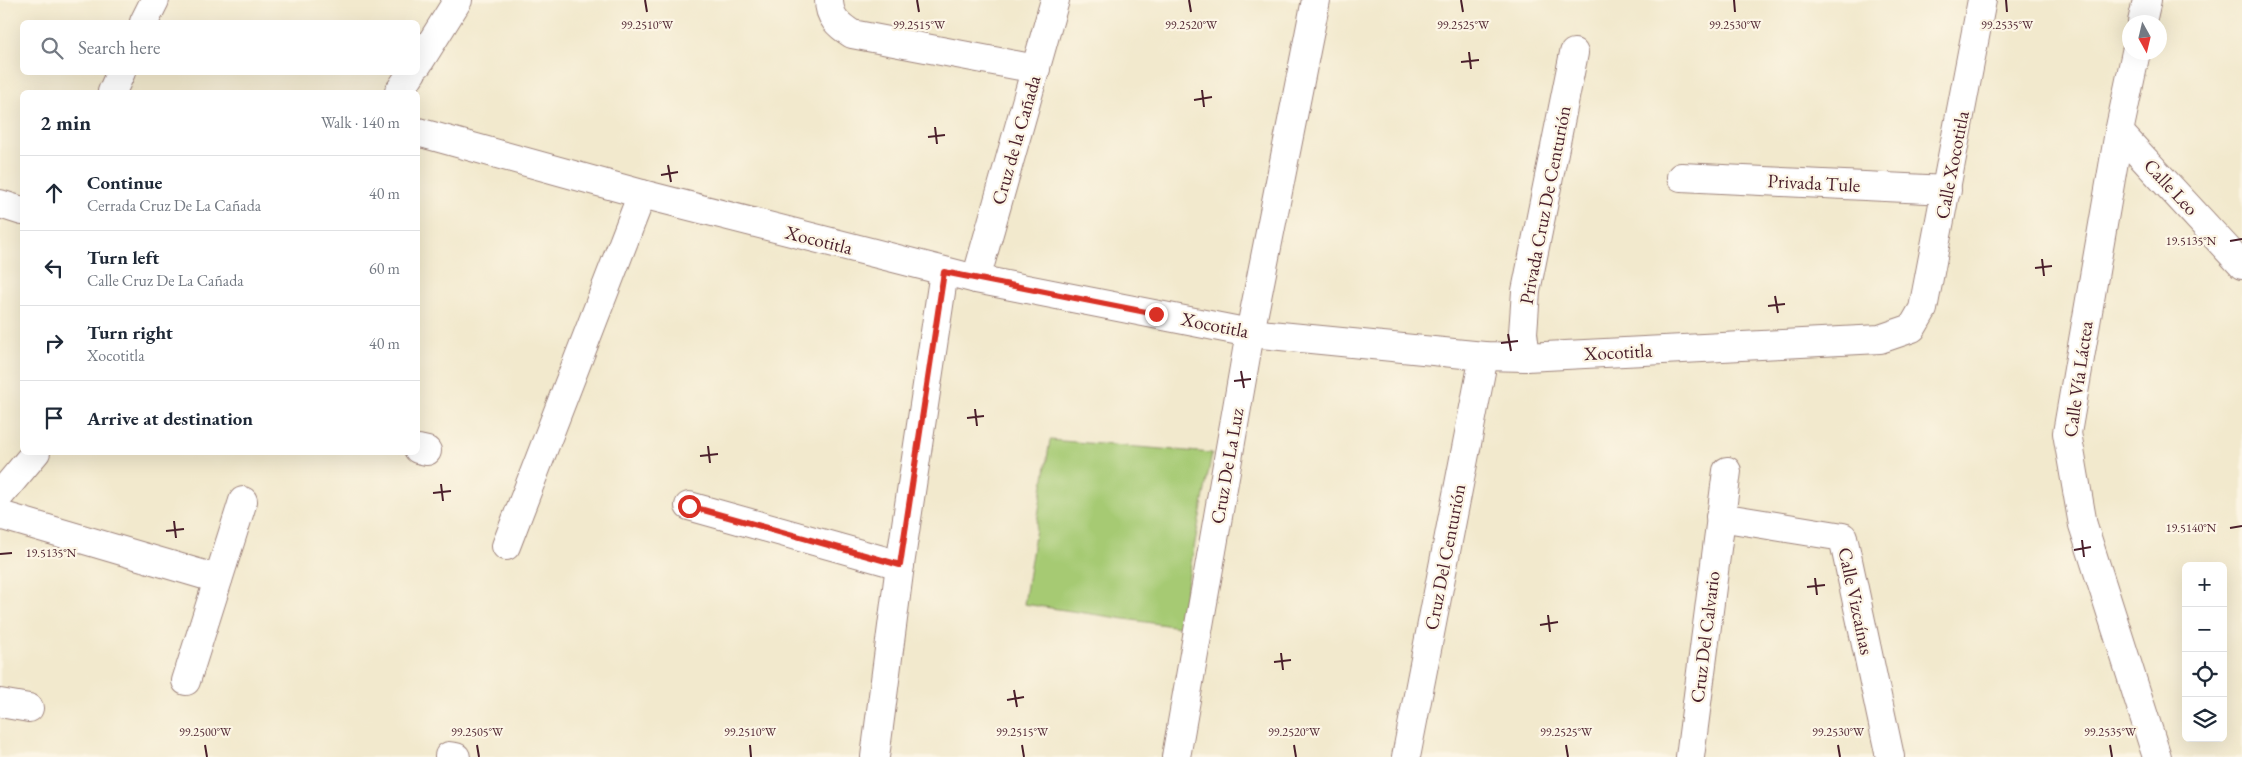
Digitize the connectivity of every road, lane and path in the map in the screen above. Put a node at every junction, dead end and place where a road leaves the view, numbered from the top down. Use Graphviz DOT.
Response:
graph roads {
  1 [pos="155,0"];
  2 [pos="458,0"];
  3 [pos="830,0"];
  4 [pos="1055,0"];
  5 [pos="1316,0"];
  6 [pos="1982,0"];
  7 [pos="2147,0"];
  8 [pos="2144,15"];
  9 [pos="145,20"];
  10 [pos="1574,53"];
  11 [pos="2134,60"];
  12 [pos="420,61"];
  13 [pos="1036,69"];
  14 [pos="120,75"];
  15 [pos="410,75"];
  16 [pos="113,90"];
  17 [pos="400,90"];
  18 [pos="2120,132"];
  19 [pos="420,133"];
  20 [pos="1681,177"];
  21 [pos="1948,190"];
  22 [pos="642,194"];
  23 [pos="0,204"];
  24 [pos="20,210"];
  25 [pos="2242,265"];
  26 [pos="944,272"];
  27 [pos="976,280"];
  28 [pos="1912,328"];
  29 [pos="1250,333"];
  30 [pos="1484,356"];
  31 [pos="1526,357"];
  32 [pos="33,455"];
  33 [pos="1727,471"];
  34 [pos="0,495"];
  35 [pos="243,501"];
  36 [pos="689,506"];
  37 [pos="0,515"];
  38 [pos="1720,517"];
  39 [pos="506,546"];
  40 [pos="900,565"];
  41 [pos="218,579"];
  42 [pos="186,682"];
  43 [pos="0,703"];
  44 [pos="29,708"];
  45 [pos="875,757"];
  46 [pos="1176,757"];
  47 [pos="1406,757"];
  48 [pos="1690,757"];
  49 [pos="1890,757"];
  50 [pos="2157,757"];
  1 -- 9 [label="street"];
  2 -- 12 [label="street"];
  3 -- 13 [label="street"];
  4 -- 13 [label="street, Cruz de la Cañada"];
  5 -- 29 [label="street, Cruz De La Luz"];
  6 -- 21 [label="street, Calle Xocotitla"];
  7 -- 8 [label="street"];
  10 -- 31 [label="street, Privada Cruz De Centurión"];
  11 -- 18 [label="street, Calle Vía Láctea"];
  13 -- 27 [label="street, Cruz de la Cañada"];
  14 -- 16 [label="street"];
  15 -- 17 [label="street"];
  18 -- 25 [label="street, Calle Leo"];
  18 -- 50 [label="street, Calle Vía Láctea"];
  19 -- 22 [label="street, Xocotitla"];
  20 -- 21 [label="street, Privada Tule"];
  21 -- 28 [label="street, Calle Xocotitla"];
  22 -- 26 [label="street, Xocotitla"];
  22 -- 39 [label="street"];
  23 -- 24 [label="street"];
  26 -- 27 [label="street, Xocotitla"];
  26 -- 40 [label="street"];
  27 -- 29 [label="street, Xocotitla"];
  28 -- 31 [label="street, Xocotitla"];
  29 -- 30 [label="street, Xocotitla"];
  29 -- 46 [label="street, Cruz De La Luz"];
  30 -- 31 [label="street, Xocotitla"];
  30 -- 47 [label="street, Cruz Del Centurión"];
  32 -- 34 [label="street"];
  33 -- 38 [label="street, Cruz Del Calvario"];
  35 -- 41 [label="street"];
  36 -- 40 [label="street"];
  37 -- 41 [label="street"];
  38 -- 48 [label="street, Cruz Del Calvario"];
  38 -- 49 [label="street, Calle Vizcaínas"];
  40 -- 45 [label="street"];
  41 -- 42 [label="street"];
  43 -- 44 [label="street"];
}
